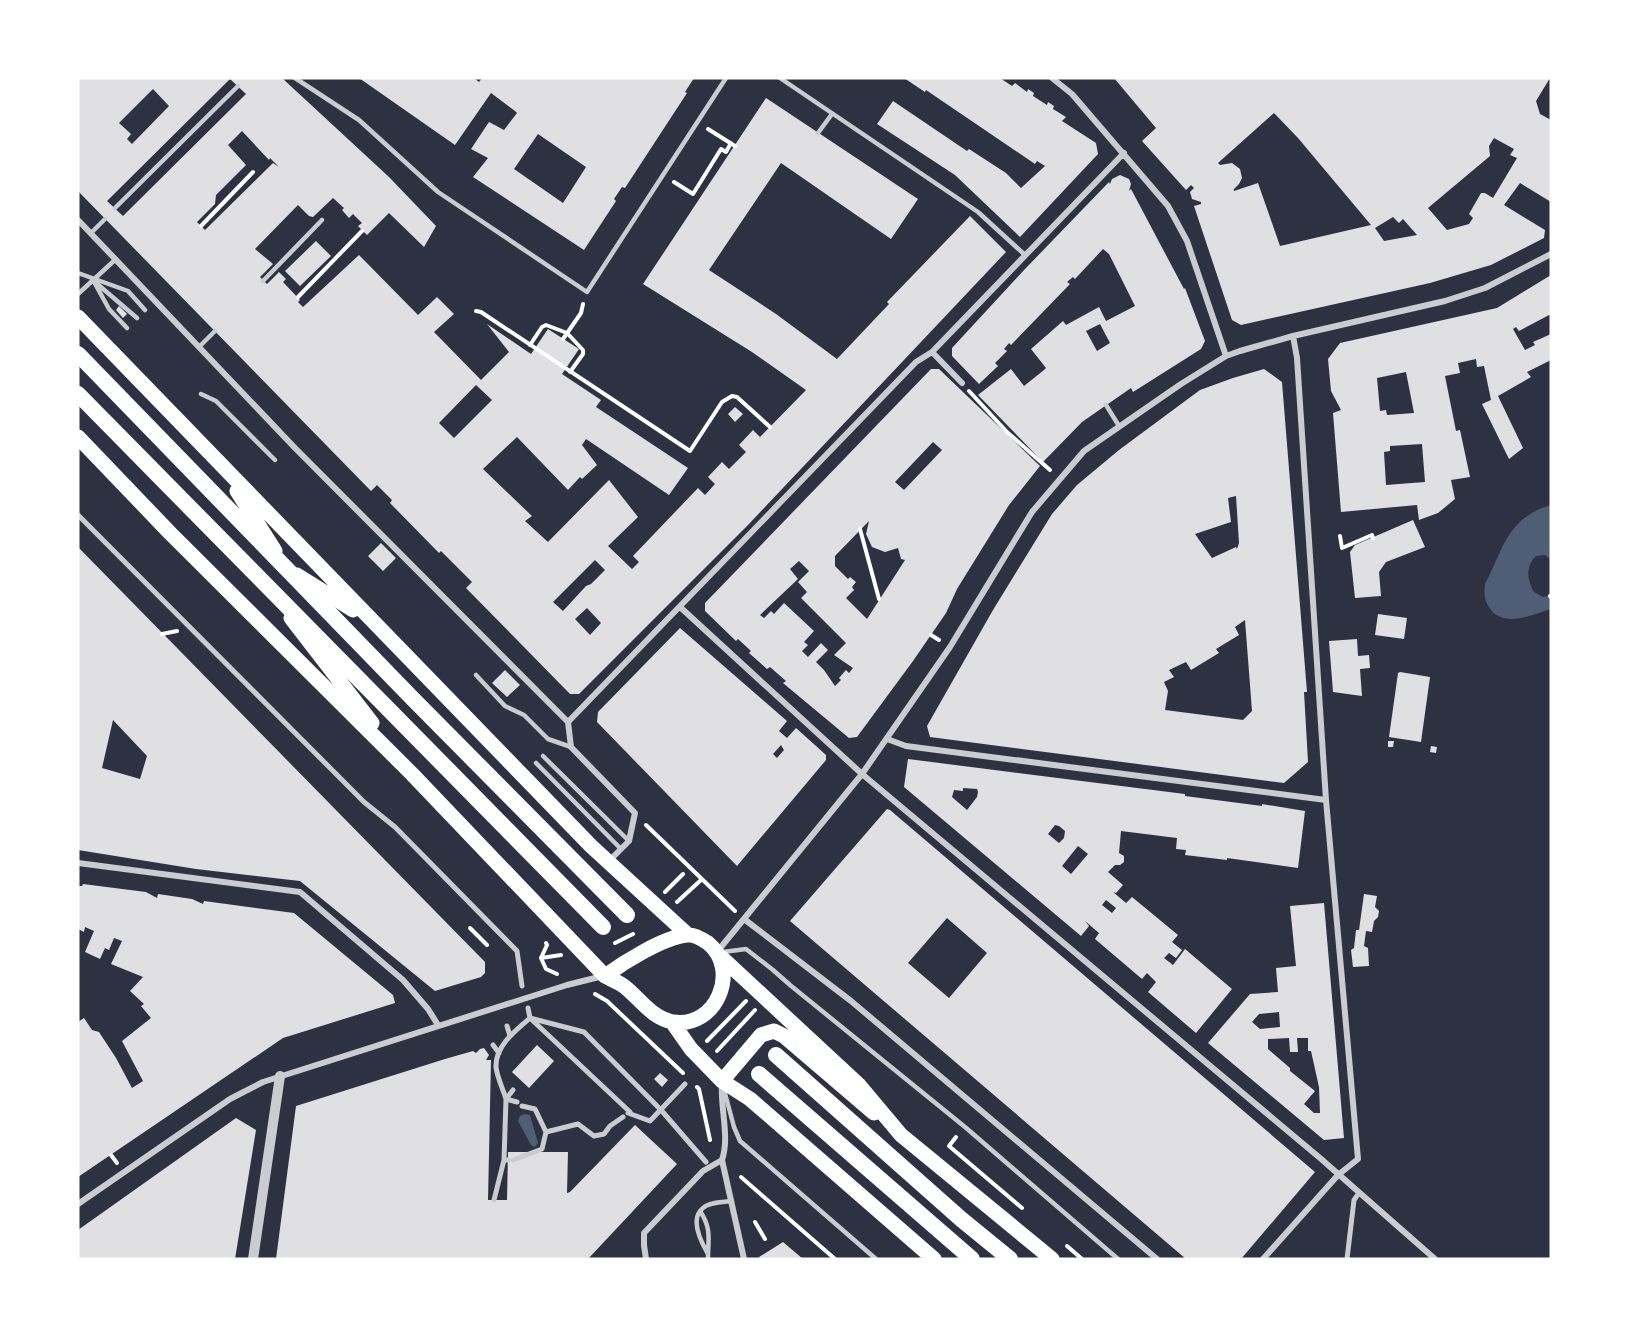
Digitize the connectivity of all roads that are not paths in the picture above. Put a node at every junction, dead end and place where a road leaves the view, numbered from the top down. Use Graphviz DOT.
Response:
graph roads {
  1 [pos="295,78"];
  2 [pos="726,78"];
  3 [pos="780,78"];
  4 [pos="1052,78"];
  5 [pos="238,86"];
  6 [pos="832,114"];
  7 [pos="819,133"];
  8 [pos="1124,153"];
  9 [pos="115,208"];
  10 [pos="105,219"];
  11 [pos="78,220"];
  12 [pos="322,220"];
  13 [pos="91,233"];
  14 [pos="1551,254"];
  15 [pos="1025,255"];
  16 [pos="116,259"];
  17 [pos="78,273"];
  18 [pos="93,280"];
  19 [pos="264,281"];
  20 [pos="78,294"];
  21 [pos="145,310"];
  22 [pos="78,317"];
  23 [pos="136,318"];
  24 [pos="127,328"];
  25 [pos="215,331"];
  26 [pos="1293,336"];
  27 [pos="199,347"];
  28 [pos="933,352"];
  29 [pos="78,354"];
  30 [pos="1226,356"];
  31 [pos="962,383"];
  32 [pos="78,394"];
  33 [pos="201,394"];
  34 [pos="1106,405"];
  35 [pos="1119,426"];
  36 [pos="78,437"];
  37 [pos="275,460"];
  38 [pos="219,463"];
  39 [pos="78,515"];
  40 [pos="286,568"];
  41 [pos="267,588"];
  42 [pos="680,607"];
  43 [pos="374,622"];
  44 [pos="476,675"];
  45 [pos="568,722"];
  46 [pos="887,739"];
  47 [pos="571,747"];
  48 [pos="543,756"];
  49 [pos="536,764"];
  50 [pos="412,774"];
  51 [pos="862,774"];
  52 [pos="1326,800"];
  53 [pos="629,841"];
  54 [pos="621,849"];
  55 [pos="609,861"];
  56 [pos="78,862"];
  57 [pos="627,915"];
  58 [pos="744,918"];
  59 [pos="603,927"];
  60 [pos="688,934"];
  61 [pos="717,953"];
  62 [pos="620,965"];
  63 [pos="605,976"];
  64 [pos="522,986"];
  65 [pos="624,986"];
  66 [pos="528,1008"];
  67 [pos="530,1018"];
  68 [pos="672,1022"];
  69 [pos="438,1025"];
  70 [pos="507,1026"];
  71 [pos="510,1036"];
  72 [pos="493,1045"];
  73 [pos="499,1053"];
  74 [pos="776,1055"];
  75 [pos="759,1074"];
  76 [pos="280,1076"];
  77 [pos="722,1081"];
  78 [pos="688,1082"];
  79 [pos="513,1090"];
  80 [pos="506,1099"];
  81 [pos="661,1110"];
  82 [pos="626,1114"];
  83 [pos="546,1132"];
  84 [pos="902,1135"];
  85 [pos="508,1160"];
  86 [pos="722,1160"];
  87 [pos="706,1162"];
  88 [pos="1338,1175"];
  89 [pos="1359,1193"];
  90 [pos="494,1200"];
  91 [pos="732,1201"];
  92 [pos="78,1204"];
  93 [pos="700,1210"];
  94 [pos="1012,1227"];
  95 [pos="708,1256"];
  96 [pos="253,1259"];
  97 [pos="646,1259"];
  98 [pos="744,1259"];
  99 [pos="876,1259"];
  100 [pos="934,1259"];
  101 [pos="972,1259"];
  102 [pos="1010,1259"];
  103 [pos="1036,1259"];
  104 [pos="1052,1259"];
  105 [pos="1118,1259"];
  106 [pos="1157,1259"];
  107 [pos="1263,1259"];
  108 [pos="1347,1259"];
  109 [pos="1435,1259"];
  1 -- 2 [label="lane"];
  3 -- 6 [label="lane"];
  4 -- 8 [label="street"];
  5 -- 9 [label="lane"];
  6 -- 7 [label="lane"];
  6 -- 15 [label="lane"];
  8 -- 15 [label="street"];
  8 -- 30 [label="street"];
  10 -- 13 [label="lane"];
  11 -- 13 [label="street"];
  12 -- 19 [label="lane"];
  13 -- 16 [label="street"];
  14 -- 26 [label="street"];
  15 -- 28 [label="street"];
  16 -- 18 [label="lane"];
  16 -- 27 [label="street"];
  17 -- 18 [label="lane"];
  18 -- 20 [label="lane"];
  18 -- 21 [label="lane"];
  18 -- 23 [label="lane"];
  18 -- 24 [label="lane"];
  22 -- 38 [label="main road"];
  25 -- 27 [label="lane"];
  26 -- 30 [label="street"];
  26 -- 52 [label="street"];
  27 -- 45 [label="street"];
  28 -- 31 [label="street"];
  28 -- 42 [label="street"];
  29 -- 40 [label="highway"];
  30 -- 35 [label="street"];
  32 -- 41 [label="highway"];
  33 -- 37 [label="lane"];
  34 -- 35 [label="lane"];
  35 -- 46 [label="street"];
  36 -- 50 [label="main road"];
  38 -- 40 [label="main road"];
  38 -- 43 [label="main road"];
  39 -- 64 [label="street"];
  40 -- 43 [label="main road"];
  40 -- 57 [label="highway"];
  41 -- 50 [label="main road"];
  41 -- 59 [label="highway"];
  42 -- 45 [label="street"];
  42 -- 51 [label="street"];
  43 -- 55 [label="main road"];
  44 -- 47 [label="lane"];
  45 -- 47 [label="street"];
  46 -- 51 [label="street"];
  46 -- 52 [label="street"];
  47 -- 53 [label="street"];
  48 -- 53 [label="lane"];
  49 -- 54 [label="lane"];
  50 -- 63 [label="main road"];
  51 -- 58 [label="street"];
  51 -- 88 [label="street"];
  52 -- 88 [label="street"];
  53 -- 54 [label="street"];
  54 -- 55 [label="street"];
  55 -- 60 [label="main road"];
  56 -- 69 [label="street"];
  58 -- 61 [label="street"];
  58 -- 106 [label="street"];
  60 -- 61 [label="main road"];
  60 -- 62 [label="main road"];
  61 -- 68 [label="main road"];
  61 -- 84 [label="main road"];
  61 -- 105 [label="lane"];
  62 -- 63 [label="main road"];
  62 -- 65 [label="main road"];
  63 -- 65 [label="main road"];
  63 -- 69 [label="street"];
  65 -- 68 [label="main road"];
  66 -- 67 [label="street"];
  67 -- 71 [label="street"];
  67 -- 81 [label="street"];
  67 -- 82 [label="street"];
  68 -- 77 [label="main road"];
  69 -- 76 [label="street"];
  70 -- 71 [label="street"];
  71 -- 73 [label="street"];
  72 -- 73 [label="street"];
  73 -- 80 [label="street"];
  74 -- 102 [label="highway"];
  75 -- 101 [label="highway"];
  76 -- 92 [label="street"];
  76 -- 96 [label="street"];
  77 -- 84 [label="main road"];
  77 -- 86 [label="street"];
  77 -- 99 [label="lane"];
  77 -- 100 [label="main road"];
  78 -- 81 [label="street"];
  79 -- 80 [label="street"];
  80 -- 83 [label="street"];
  80 -- 85 [label="street"];
  81 -- 82 [label="street"];
  81 -- 87 [label="street"];
  82 -- 83 [label="street"];
  83 -- 85 [label="street"];
  84 -- 94 [label="main road"];
  85 -- 90 [label="street"];
  86 -- 91 [label="street"];
  86 -- 97 [label="street"];
  88 -- 89 [label="street"];
  88 -- 107 [label="street"];
  89 -- 108 [label="street"];
  89 -- 109 [label="street"];
  91 -- 93 [label="lane"];
  91 -- 98 [label="street"];
  93 -- 95 [label="lane"];
  93 -- 95 [label="lane"];
  94 -- 103 [label="main road"];
  94 -- 104 [label="main road"];
}
